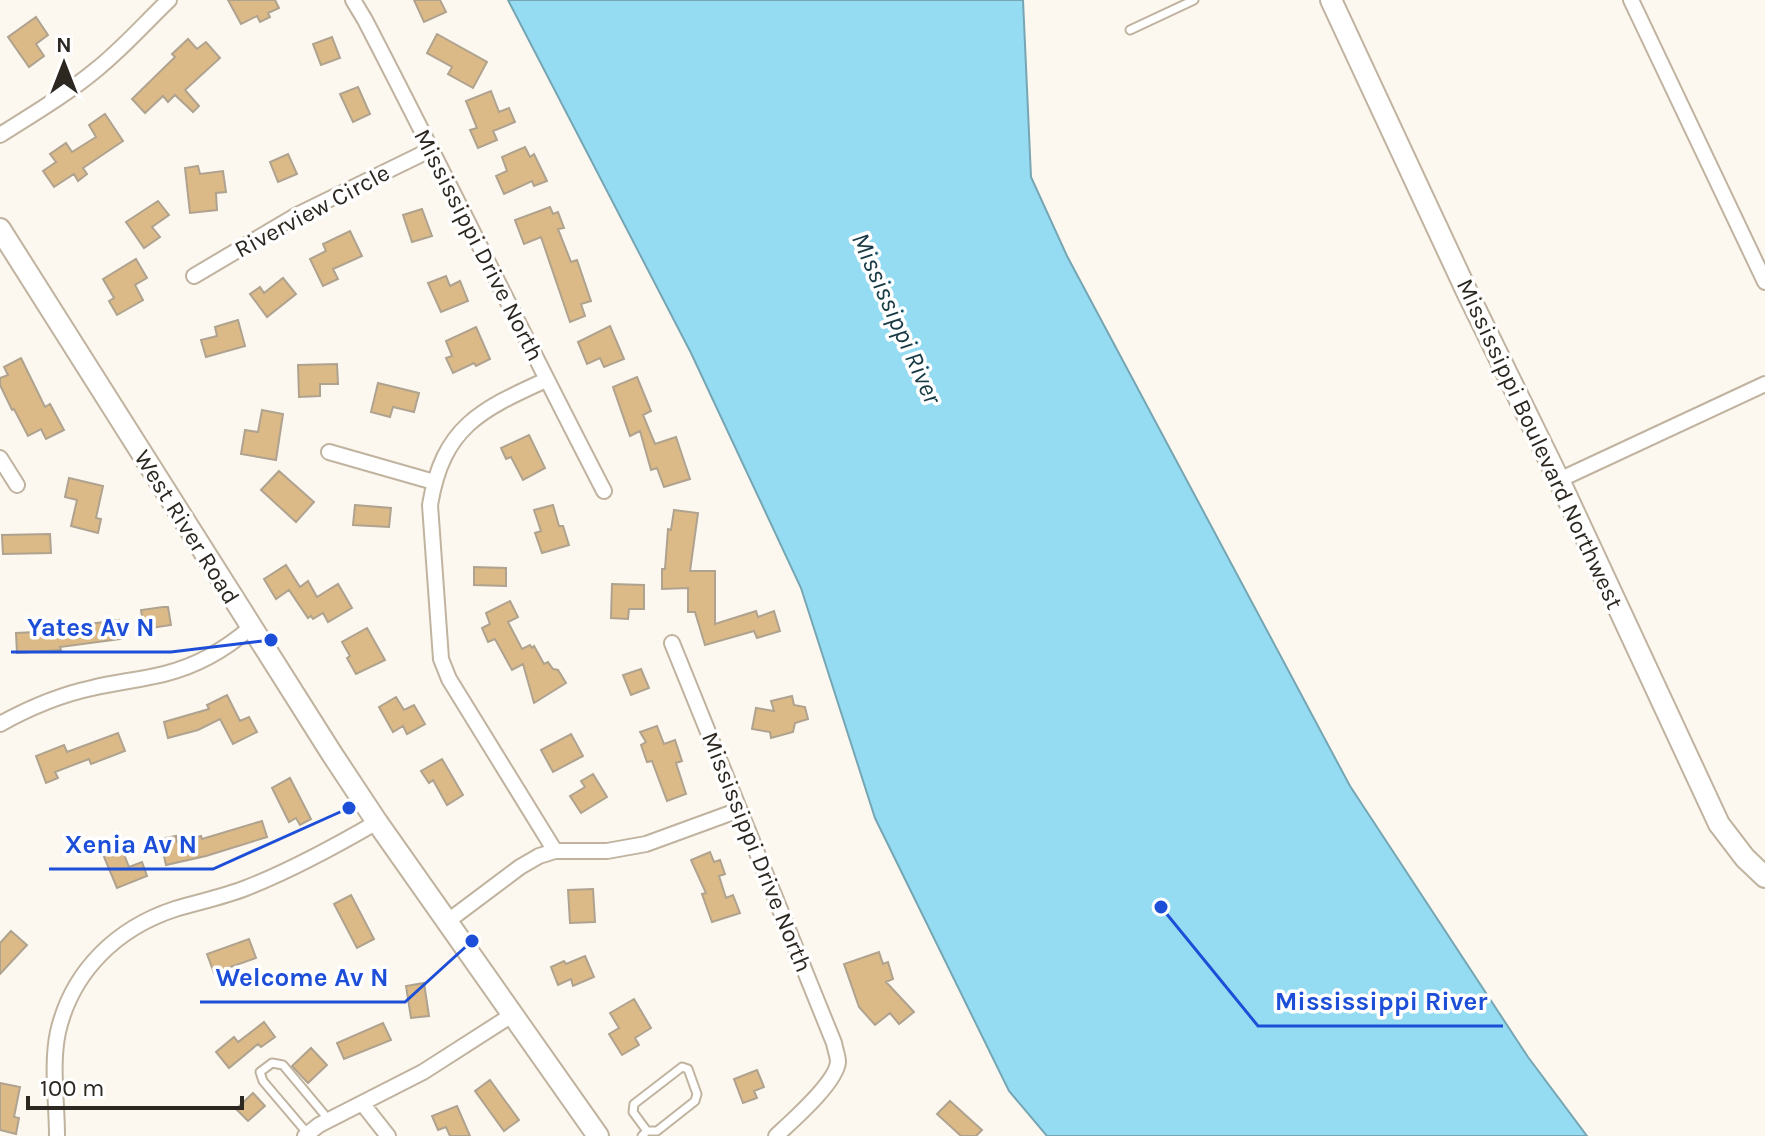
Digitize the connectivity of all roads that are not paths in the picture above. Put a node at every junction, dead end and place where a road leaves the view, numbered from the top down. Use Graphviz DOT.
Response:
graph roads {
  1 [pos="169,0"];
  2 [pos="353,0"];
  3 [pos="1194,0"];
  4 [pos="1331,0"];
  5 [pos="1631,0"];
  6 [pos="1130,30"];
  7 [pos="0,135"];
  8 [pos="432,149"];
  9 [pos="0,229"];
  10 [pos="194,276"];
  11 [pos="1765,282"];
  12 [pos="546,380"];
  13 [pos="1765,384"];
  14 [pos="329,452"];
  15 [pos="0,458"];
  16 [pos="1559,480"];
  17 [pos="434,482"];
  18 [pos="17,485"];
  19 [pos="604,491"];
  20 [pos="250,628"];
  21 [pos="672,643"];
  22 [pos="0,724"];
  23 [pos="739,810"];
  24 [pos="377,822"];
  25 [pos="555,851"];
  26 [pos="1765,877"];
  27 [pos="448,921"];
  28 [pos="512,1015"];
  29 [pos="362,1103"];
  30 [pos="329,1120"];
  31 [pos="644,1134"];
  32 [pos="306,1135"];
  33 [pos="57,1136"];
  34 [pos="388,1136"];
  35 [pos="598,1136"];
  36 [pos="776,1136"];
  1 -- 7 [label="street"];
  2 -- 8 [label="street, Mississippi Drive North"];
  3 -- 6 [label="lane"];
  4 -- 16 [label="main road, Mississippi Boulevard Northwest"];
  5 -- 11 [label="street"];
  8 -- 10 [label="street, Riverview Circle"];
  8 -- 12 [label="street, Mississippi Drive North"];
  9 -- 20 [label="main road, West River Road"];
  12 -- 17 [label="street"];
  12 -- 19 [label="street, Mississippi Drive North"];
  13 -- 16 [label="street"];
  14 -- 17 [label="street"];
  15 -- 18 [label="street"];
  16 -- 26 [label="main road, Mississippi Boulevard Northwest"];
  17 -- 25 [label="street"];
  20 -- 22 [label="street"];
  20 -- 24 [label="main road, West River Road"];
  21 -- 23 [label="street, Mississippi Drive North"];
  23 -- 25 [label="street"];
  23 -- 36 [label="street, Mississippi Drive North"];
  24 -- 27 [label="main road, West River Road"];
  24 -- 33 [label="street"];
  25 -- 27 [label="street"];
  27 -- 28 [label="main road, West River Road"];
  28 -- 29 [label="street"];
  28 -- 35 [label="main road, West River Road"];
  29 -- 30 [label="street"];
  29 -- 34 [label="street"];
  30 -- 32 [label="street"];
  30 -- 32 [label="lane"];
  31 -- 31 [label="lane"];
}
